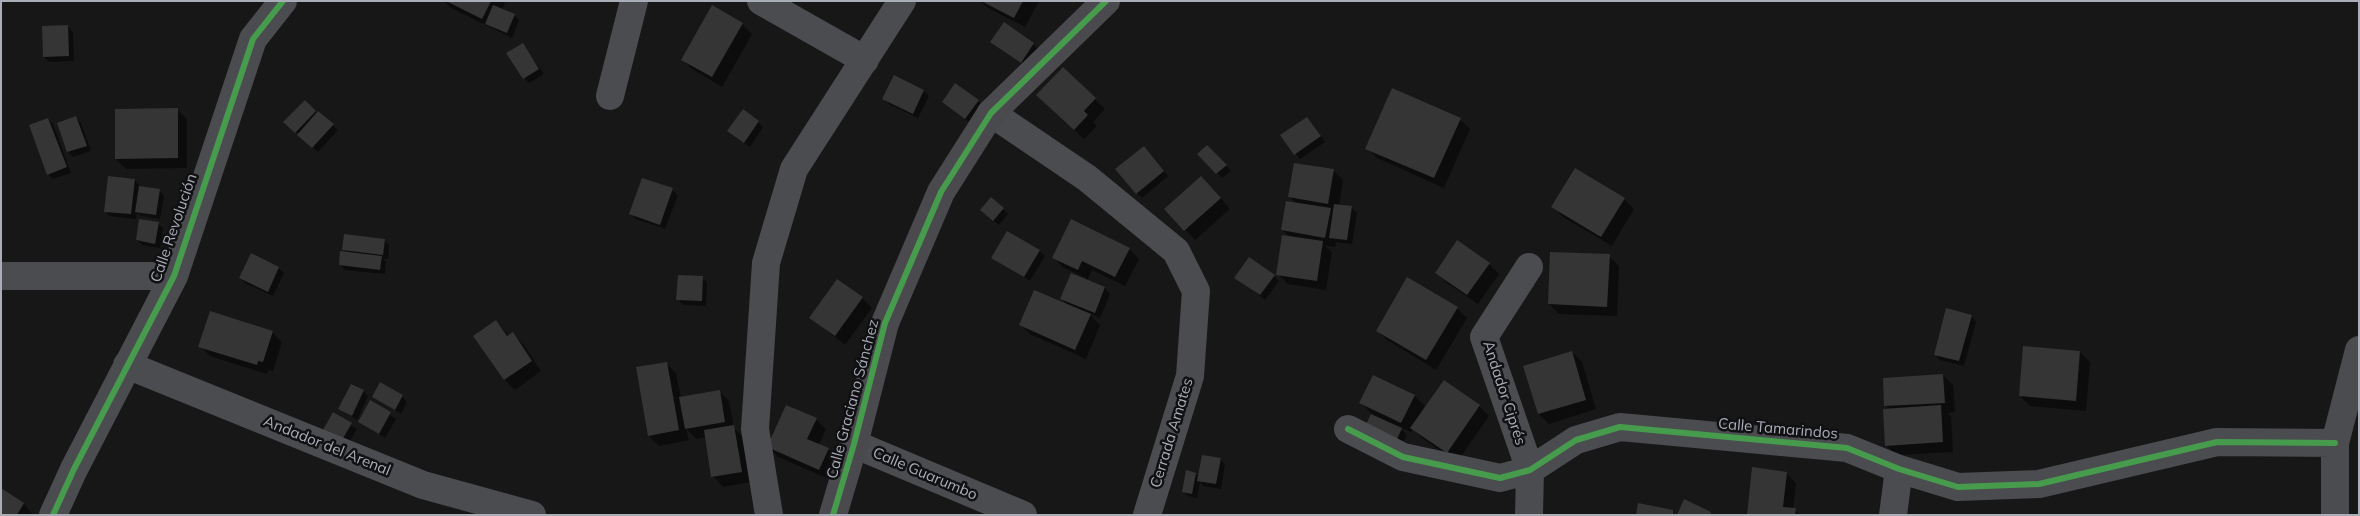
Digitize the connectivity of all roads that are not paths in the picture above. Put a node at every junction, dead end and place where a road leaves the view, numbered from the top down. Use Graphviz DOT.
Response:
graph roads {
  1 [pos="283,1"];
  2 [pos="634,1"];
  3 [pos="761,1"];
  4 [pos="902,1"];
  5 [pos="1106,1"];
  6 [pos="865,60"];
  7 [pos="610,96"];
  8 [pos="992,113"];
  9 [pos="1529,267"];
  10 [pos="1,276"];
  11 [pos="174,276"];
  12 [pos="2359,350"];
  13 [pos="127,365"];
  14 [pos="1348,429"];
  15 [pos="2335,443"];
  16 [pos="854,444"];
  17 [pos="1899,469"];
  18 [pos="1530,470"];
  19 [pos="53,515"];
  20 [pos="532,515"];
  21 [pos="769,515"];
  22 [pos="833,515"];
  23 [pos="1022,515"];
  24 [pos="1147,515"];
  25 [pos="1528,515"];
  26 [pos="1893,515"];
  27 [pos="2335,515"];
  1 -- 11 [label="street, Calle Revolución"];
  2 -- 7 [label="street"];
  3 -- 6 [label="street"];
  4 -- 6 [label="street"];
  5 -- 8 [label="street, Calle Graciano Sánchez"];
  6 -- 21 [label="street"];
  8 -- 16 [label="street, Calle Graciano Sánchez"];
  8 -- 24 [label="street, Cerrada Amates"];
  9 -- 18 [label="street, Andador Ciprés"];
  10 -- 11 [label="street"];
  11 -- 13 [label="street, Calle Revolución"];
  12 -- 15 [label="street"];
  13 -- 19 [label="street, Calle Revolución"];
  13 -- 20 [label="street, Andador del Arenal"];
  14 -- 18 [label="street, Calle Tamarindos"];
  15 -- 17 [label="street, Calle Tamarindos"];
  15 -- 27 [label="street"];
  16 -- 22 [label="street, Calle Graciano Sánchez"];
  16 -- 23 [label="street, Calle Guarumbo"];
  17 -- 18 [label="street, Calle Tamarindos"];
  17 -- 26 [label="street"];
  18 -- 25 [label="street"];
}
